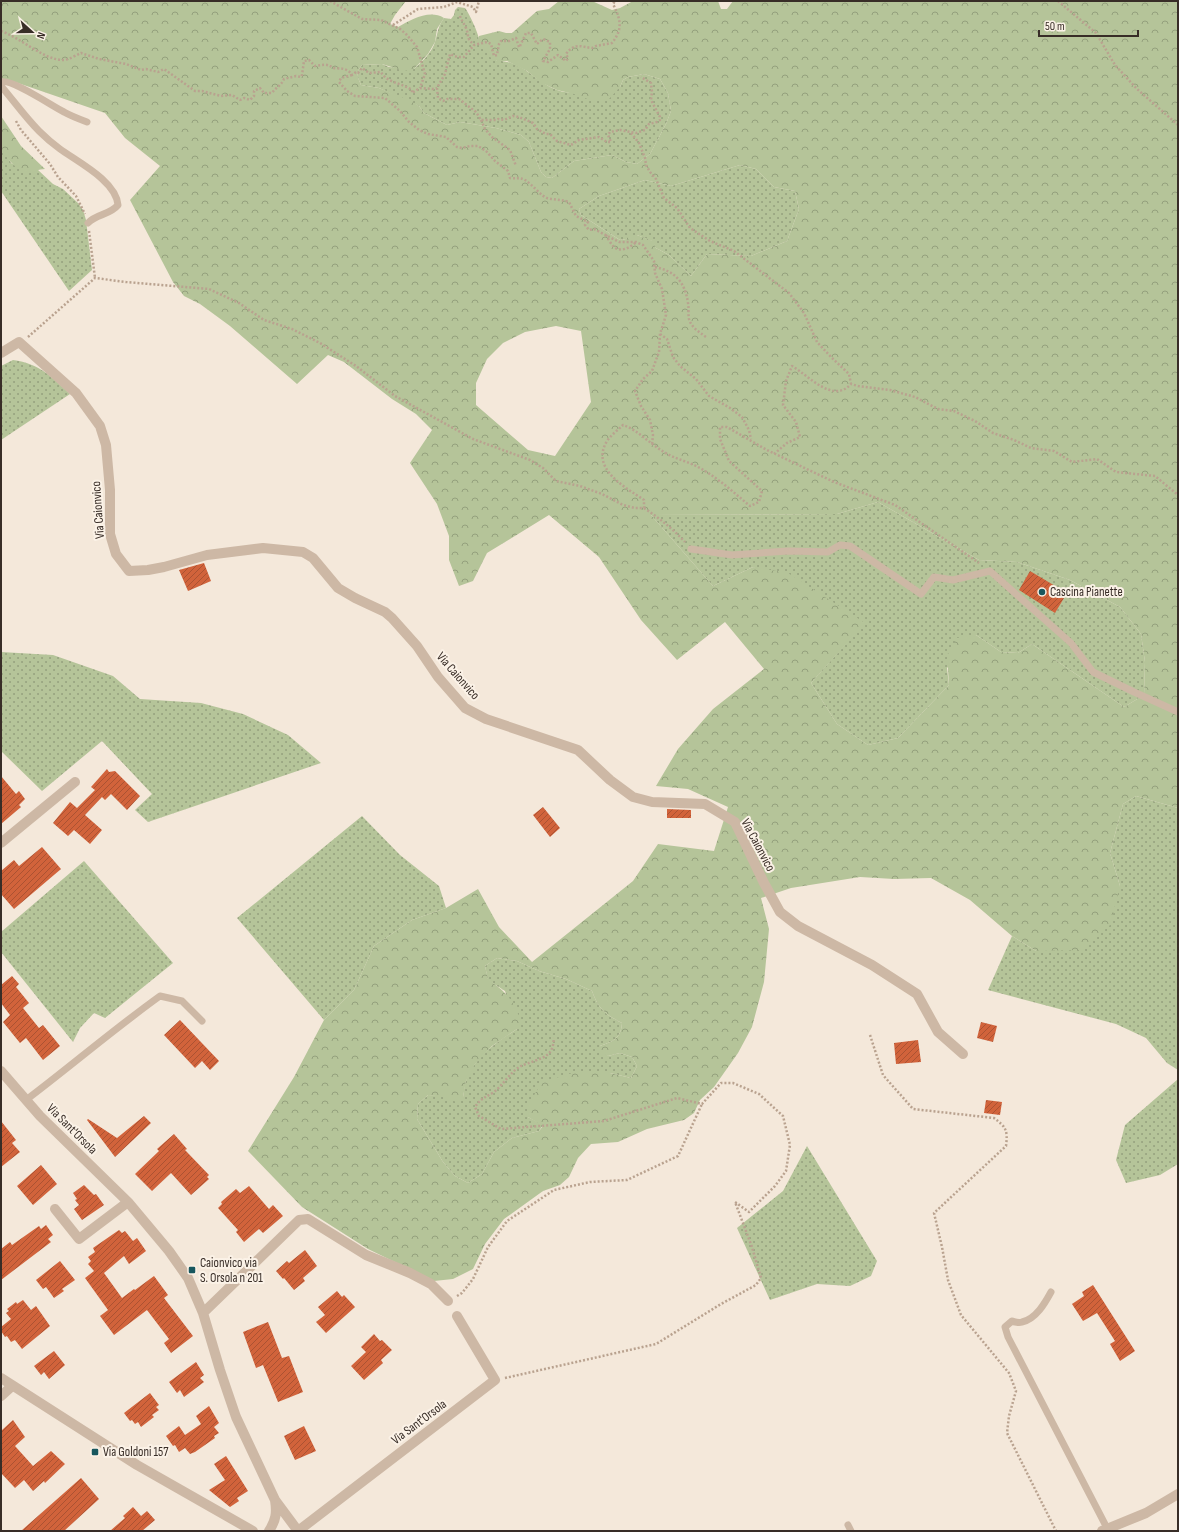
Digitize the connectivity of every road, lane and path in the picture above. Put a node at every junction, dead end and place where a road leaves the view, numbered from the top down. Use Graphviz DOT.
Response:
graph roads {
  1 [pos="330,1"];
  2 [pos="479,1"];
  3 [pos="614,1"];
  4 [pos="1058,1"];
  5 [pos="460,16"];
  6 [pos="392,25"];
  7 [pos="1,32"];
  8 [pos="474,45"];
  9 [pos="352,75"];
  10 [pos="641,78"];
  11 [pos="1,82"];
  12 [pos="1,86"];
  13 [pos="420,88"];
  14 [pos="437,88"];
  15 [pos="481,120"];
  16 [pos="86,122"];
  17 [pos="1178,124"];
  18 [pos="631,133"];
  19 [pos="50,164"];
  20 [pos="516,166"];
  21 [pos="88,223"];
  22 [pos="606,235"];
  23 [pos="636,242"];
  24 [pos="655,267"];
  25 [pos="95,278"];
  26 [pos="39,328"];
  27 [pos="660,334"];
  28 [pos="706,336"];
  29 [pos="1,353"];
  30 [pos="851,384"];
  31 [pos="751,440"];
  32 [pos="652,445"];
  33 [pos="774,454"];
  34 [pos="1178,495"];
  35 [pos="644,508"];
  36 [pos="691,549"];
  37 [pos="990,571"];
  38 [pos="1178,712"];
  39 [pos="75,782"];
  40 [pos="1,843"];
  41 [pos="202,1021"];
  42 [pos="870,1035"];
  43 [pos="554,1038"];
  44 [pos="963,1054"];
  45 [pos="1,1071"];
  46 [pos="26,1100"];
  47 [pos="702,1104"];
  48 [pos="128,1202"];
  49 [pos="55,1209"];
  50 [pos="1051,1292"];
  51 [pos="448,1301"];
  52 [pos="203,1312"];
  53 [pos="457,1316"];
  54 [pos="1,1378"];
  55 [pos="495,1380"];
  56 [pos="12,1386"];
  57 [pos="1,1396"];
  58 [pos="1178,1494"];
  59 [pos="275,1500"];
  60 [pos="1105,1530"];
  61 [pos="253,1531"];
  62 [pos="269,1531"];
  63 [pos="298,1531"];
  64 [pos="1056,1531"];
  1 -- 6 [label="path"];
  2 -- 6 [label="path"];
  3 -- 8 [label="path"];
  4 -- 17 [label="path"];
  5 -- 8 [label="path"];
  6 -- 13 [label="path"];
  7 -- 9 [label="path"];
  8 -- 14 [label="path"];
  9 -- 13 [label="path"];
  9 -- 22 [label="path"];
  10 -- 18 [label="path"];
  11 -- 16 [label="lane"];
  12 -- 21 [label="lane"];
  13 -- 14 [label="path"];
  14 -- 15 [label="path"];
  15 -- 18 [label="path"];
  15 -- 20 [label="path"];
  18 -- 30 [label="path"];
  19 -- 21 [label="path"];
  21 -- 25 [label="path"];
  22 -- 23 [label="path"];
  22 -- 23 [label="path"];
  23 -- 24 [label="path"];
  24 -- 27 [label="path"];
  24 -- 28 [label="path"];
  25 -- 26 [label="path"];
  25 -- 35 [label="path"];
  27 -- 31 [label="path"];
  27 -- 32 [label="path"];
  29 -- 44 [label="street, Via Caionvico"];
  30 -- 33 [label="path"];
  30 -- 34 [label="path"];
  31 -- 32 [label="path"];
  31 -- 33 [label="path"];
  32 -- 35 [label="path"];
  33 -- 37 [label="path"];
  35 -- 36 [label="path"];
  36 -- 37 [label="lane"];
  37 -- 38 [label="lane"];
  39 -- 40 [label="street"];
  41 -- 46 [label="lane"];
  42 -- 64 [label="path"];
  43 -- 47 [label="path"];
  45 -- 46 [label="street, Via Sant'Orsola"];
  46 -- 48 [label="street, Via Sant'Orsola"];
  47 -- 51 [label="path"];
  47 -- 55 [label="path"];
  48 -- 49 [label="street"];
  48 -- 52 [label="street, Via Sant'Orsola"];
  50 -- 60 [label="lane"];
  51 -- 52 [label="street"];
  52 -- 59 [label="street, Via Sant'Orsola"];
  53 -- 55 [label="street"];
  54 -- 56 [label="street"];
  55 -- 63 [label="street, Via Sant'Orsola"];
  56 -- 57 [label="street"];
  56 -- 61 [label="street"];
  58 -- 60 [label="street"];
  59 -- 62 [label="street, Via Sant'Orsola"];
  59 -- 63 [label="street, Via Sant'Orsola"];
}
